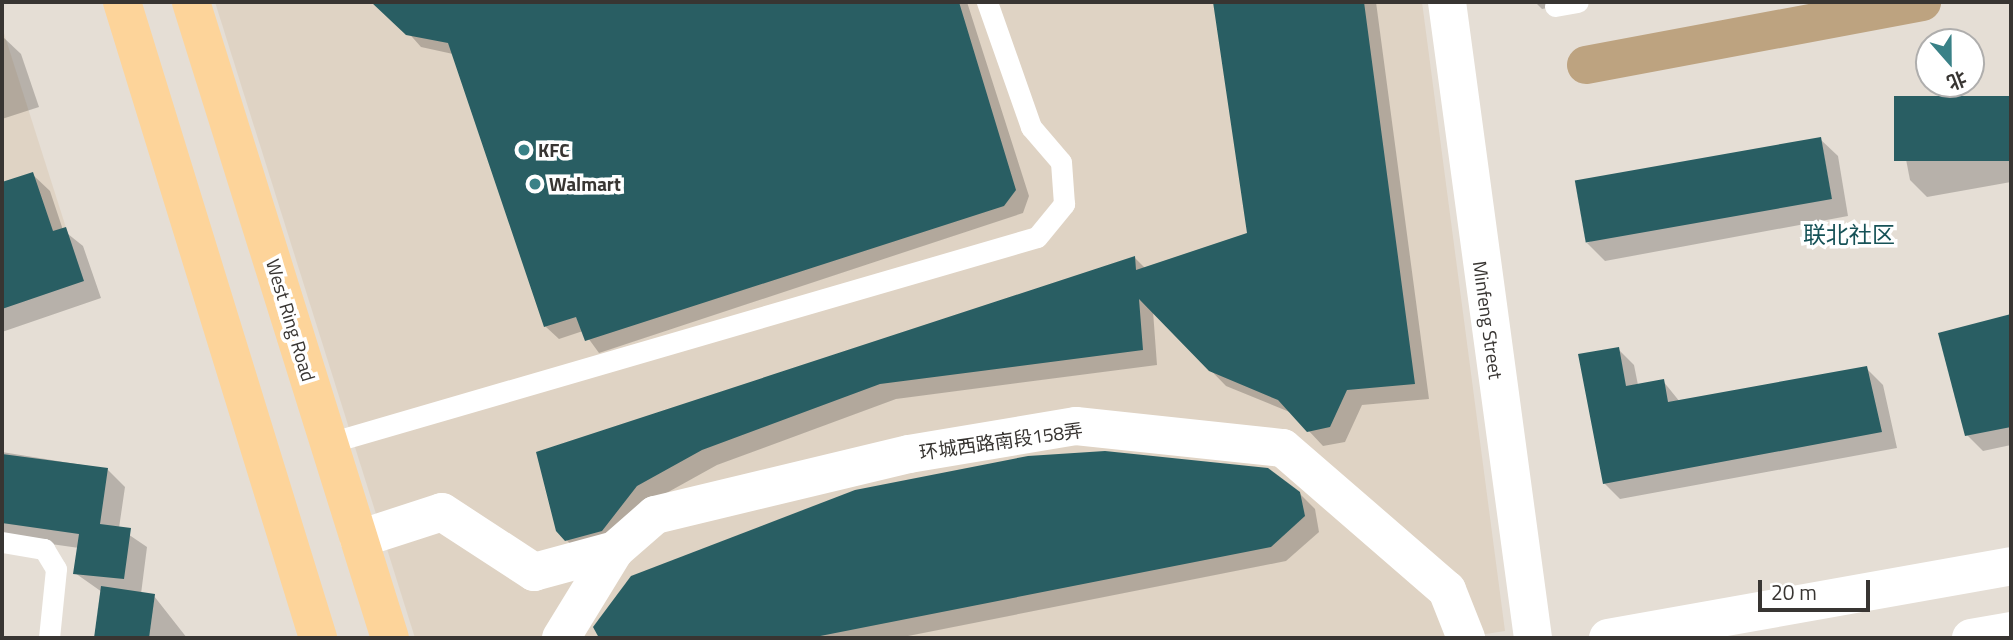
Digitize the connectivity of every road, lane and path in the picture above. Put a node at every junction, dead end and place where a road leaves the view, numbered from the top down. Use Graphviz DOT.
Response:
graph roads {
  1 [pos="122,2"];
  2 [pos="191,2"];
  3 [pos="987,2"];
  4 [pos="1447,2"];
  5 [pos="1578,2"];
  6 [pos="1555,6"];
  7 [pos="329,443"];
  8 [pos="359,539"];
  9 [pos="2,542"];
  10 [pos="615,550"];
  11 [pos="2011,566"];
  12 [pos="2011,631"];
  13 [pos="49,638"];
  14 [pos="318,638"];
  15 [pos="390,638"];
  16 [pos="561,638"];
  17 [pos="1466,638"];
  18 [pos="1533,638"];
  19 [pos="1608,638"];
  20 [pos="1971,638"];
  1 -- 14 [label="main road"];
  2 -- 7 [label="main road, West Ring Road"];
  3 -- 7 [label="lane"];
  4 -- 18 [label="street, Minfeng Street"];
  5 -- 6 [label="lane"];
  7 -- 8 [label="main road, West Ring Road"];
  8 -- 10 [label="street"];
  8 -- 15 [label="main road, West Ring Road"];
  9 -- 13 [label="lane"];
  10 -- 16 [label="street, 环城西路南段158弄"];
  10 -- 17 [label="street, 环城西路南段158弄"];
  11 -- 19 [label="street"];
  12 -- 20 [label="street"];
}
